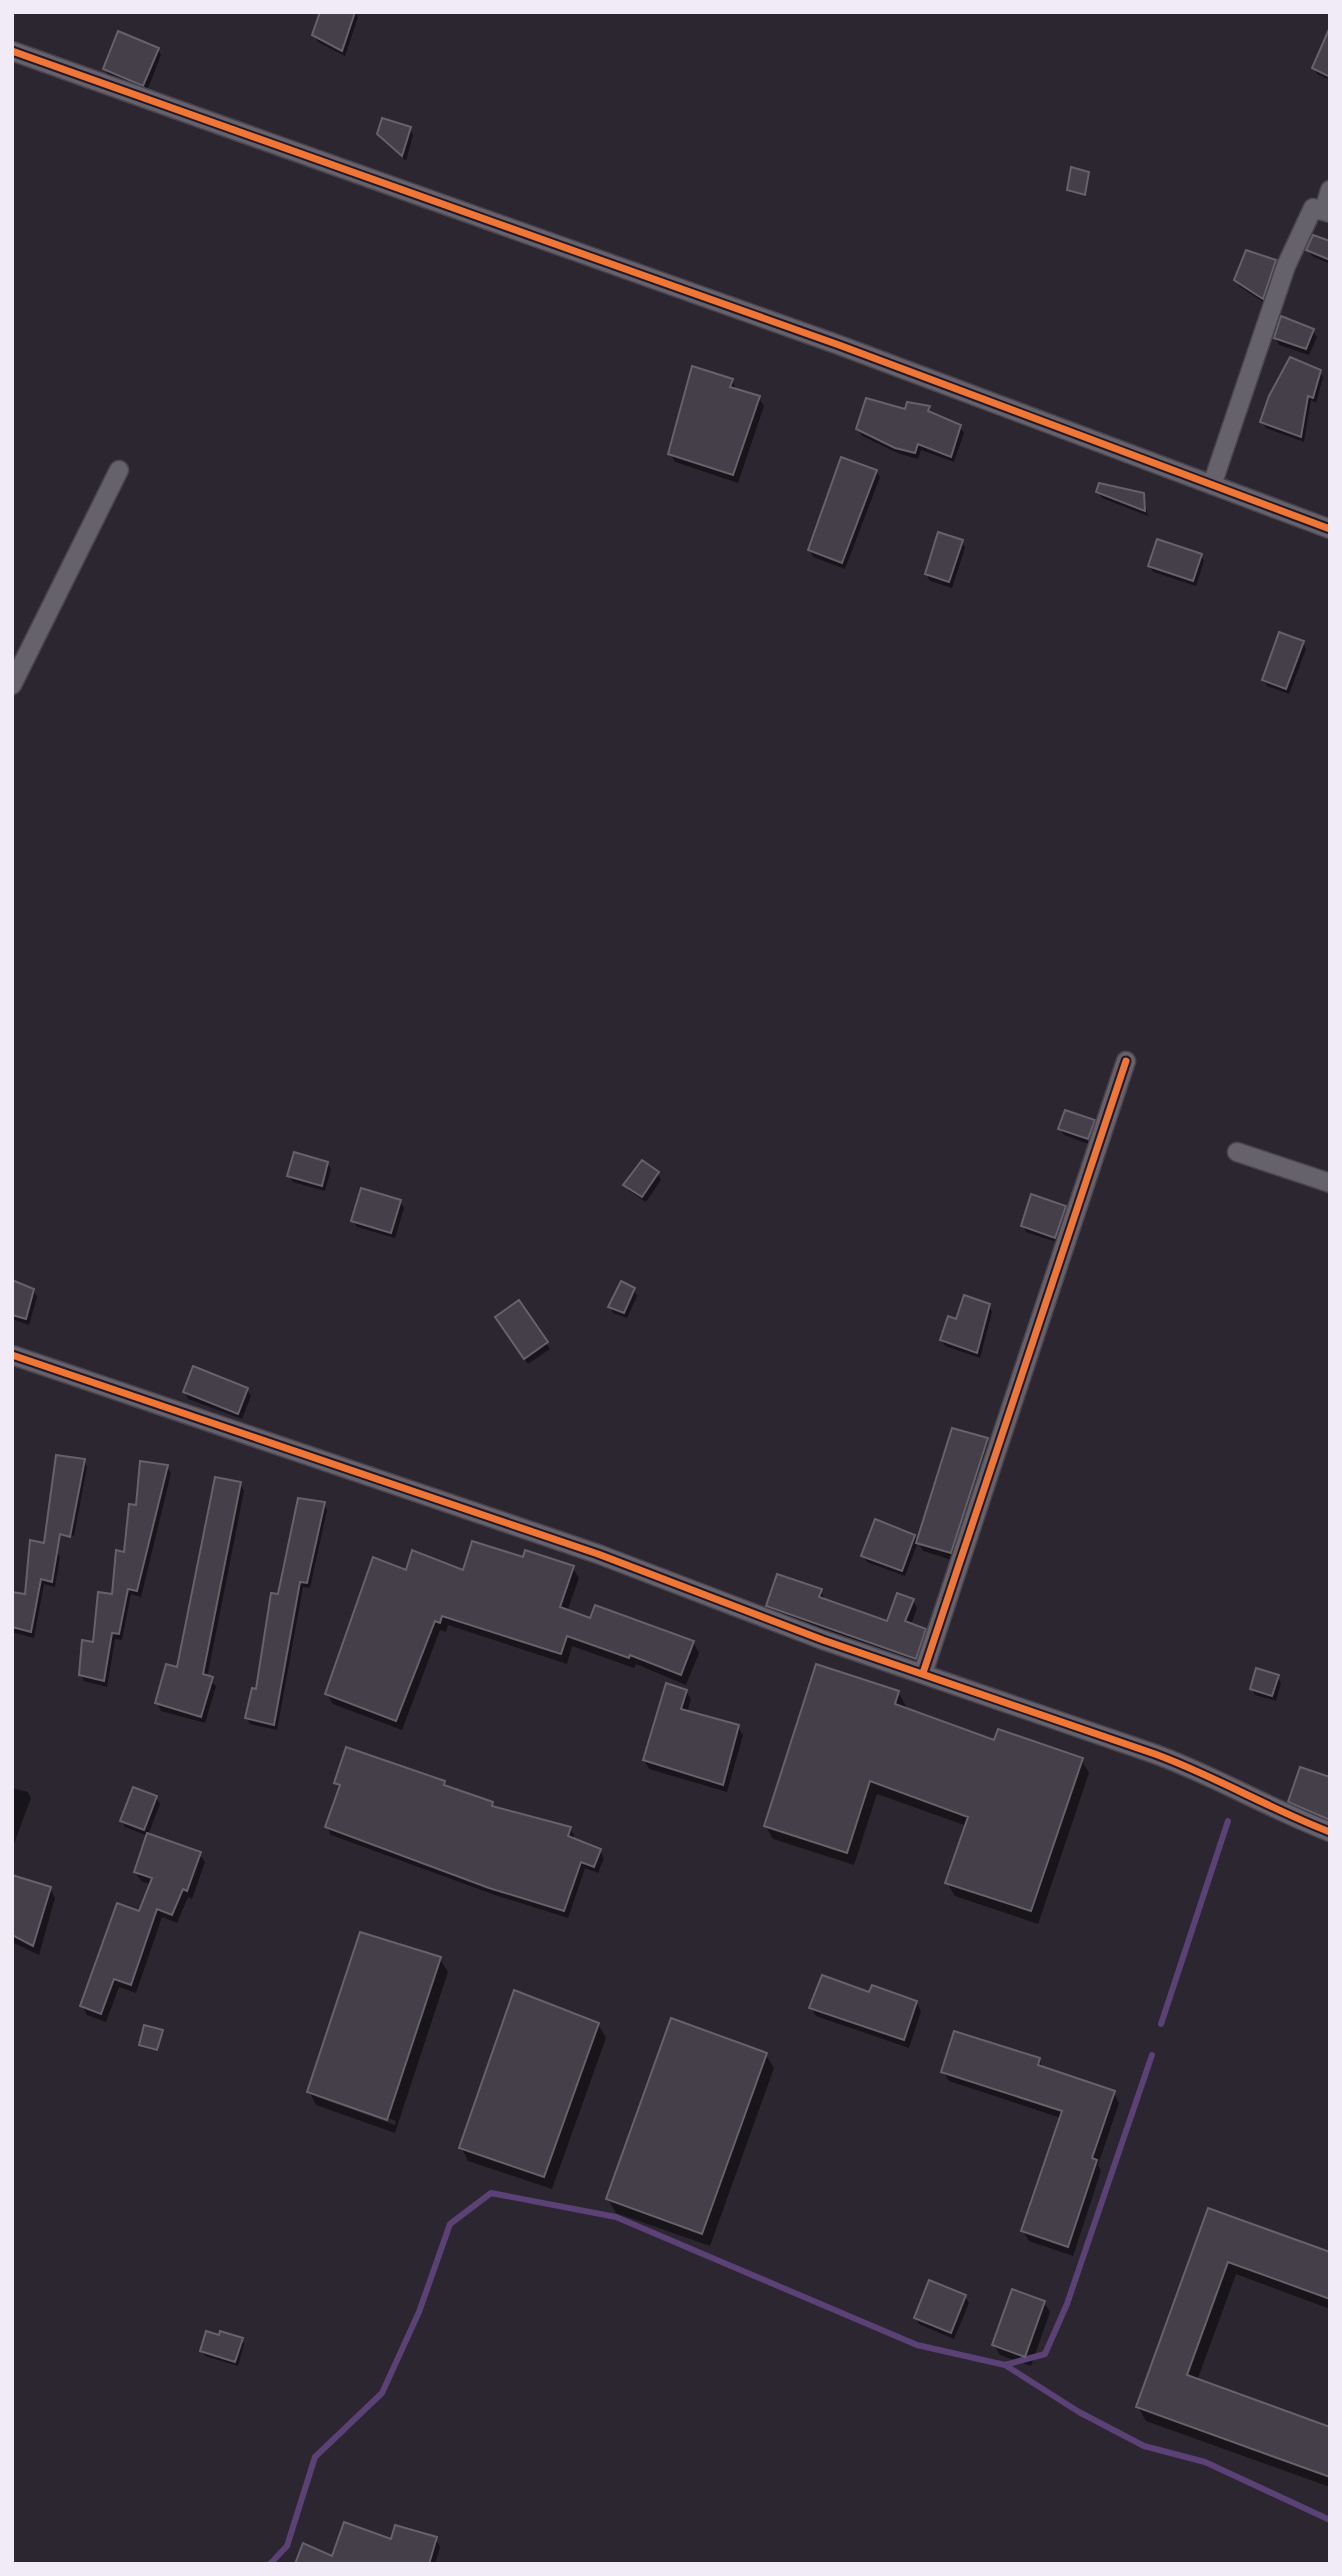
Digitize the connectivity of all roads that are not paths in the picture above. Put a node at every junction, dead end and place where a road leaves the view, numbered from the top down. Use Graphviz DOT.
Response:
graph roads {
  1 [pos="12,51"];
  2 [pos="1330,190"];
  3 [pos="1327,212"];
  4 [pos="119,470"];
  5 [pos="1212,485"];
  6 [pos="1330,529"];
  7 [pos="12,685"];
  8 [pos="1126,1061"];
  9 [pos="1237,1152"];
  10 [pos="1330,1183"];
  11 [pos="12,1355"];
  12 [pos="923,1673"];
  13 [pos="1330,1832"];
  1 -- 5 [label="street"];
  2 -- 3 [label="street"];
  3 -- 5 [label="street"];
  4 -- 7 [label="street"];
  5 -- 6 [label="street"];
  8 -- 12 [label="street"];
  9 -- 10 [label="street"];
  11 -- 12 [label="street"];
  12 -- 13 [label="street"];
}
